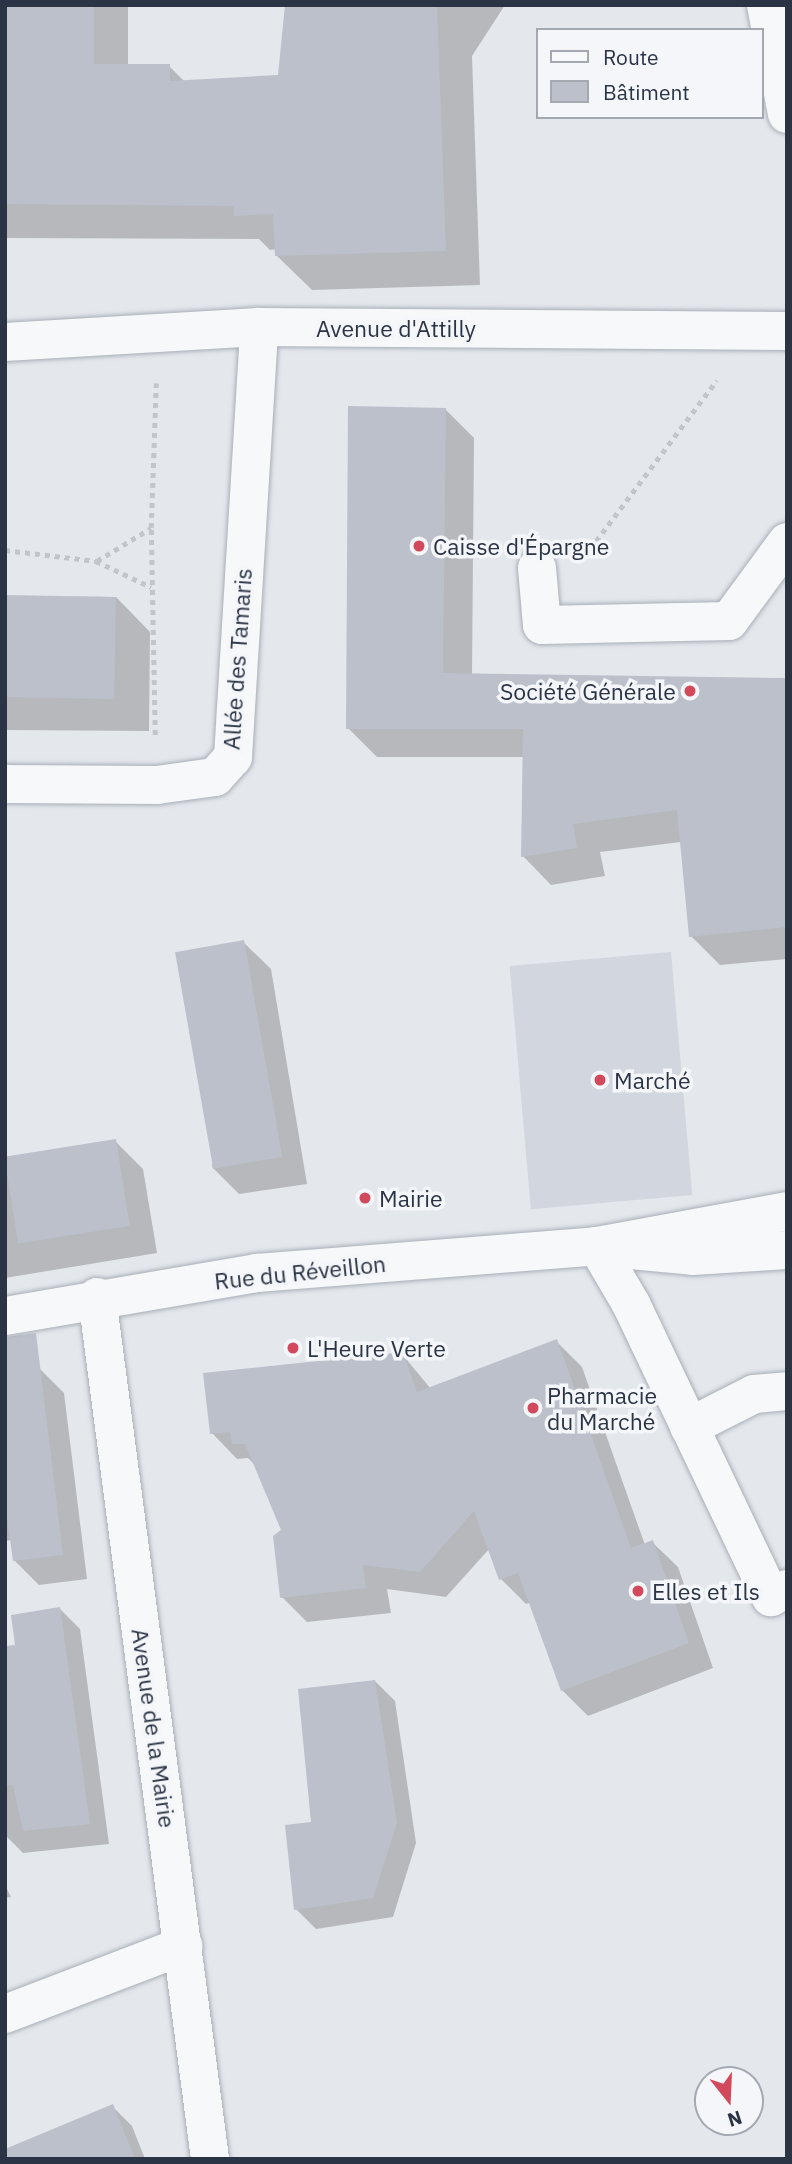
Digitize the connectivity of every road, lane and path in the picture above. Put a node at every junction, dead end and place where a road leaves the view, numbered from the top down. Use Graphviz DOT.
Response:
graph roads {
  1 [pos="766,5"];
  2 [pos="787,114"];
  3 [pos="259,327"];
  4 [pos="770,331"];
  5 [pos="158,333"];
  6 [pos="5,342"];
  7 [pos="150,528"];
  8 [pos="787,542"];
  9 [pos="5,550"];
  10 [pos="96,561"];
  11 [pos="537,570"];
  12 [pos="152,588"];
  13 [pos="5,783"];
  14 [pos="157,785"];
  15 [pos="787,1211"];
  16 [pos="597,1247"];
  17 [pos="787,1250"];
  18 [pos="97,1297"];
  19 [pos="5,1316"];
  20 [pos="787,1391"];
  21 [pos="689,1427"];
  22 [pos="787,1589"];
  23 [pos="183,1946"];
  24 [pos="5,2014"];
  25 [pos="210,2159"];
  1 -- 2 [label="street"];
  3 -- 4 [label="street, Avenue d'Attilly"];
  3 -- 5 [label="street, Avenue d'Attilly"];
  3 -- 14 [label="street, Allée des Tamaris"];
  4 -- 11 [label="path"];
  5 -- 6 [label="street, Avenue d'Attilly"];
  5 -- 7 [label="path"];
  7 -- 10 [label="path"];
  7 -- 12 [label="path"];
  8 -- 11 [label="street"];
  9 -- 10 [label="path"];
  10 -- 12 [label="path"];
  12 -- 14 [label="path"];
  13 -- 14 [label="street, Allée des Tamaris"];
  15 -- 16 [label="street, Rue du Réveillon"];
  16 -- 17 [label="street, Rue du Réveillon"];
  16 -- 18 [label="street, Rue du Réveillon"];
  16 -- 21 [label="street"];
  18 -- 19 [label="street, Rue du Réveillon"];
  18 -- 23 [label="street, Avenue de la Mairie"];
  20 -- 21 [label="street"];
  21 -- 22 [label="street"];
  23 -- 24 [label="street"];
  23 -- 25 [label="street, Avenue de la Mairie"];
}
